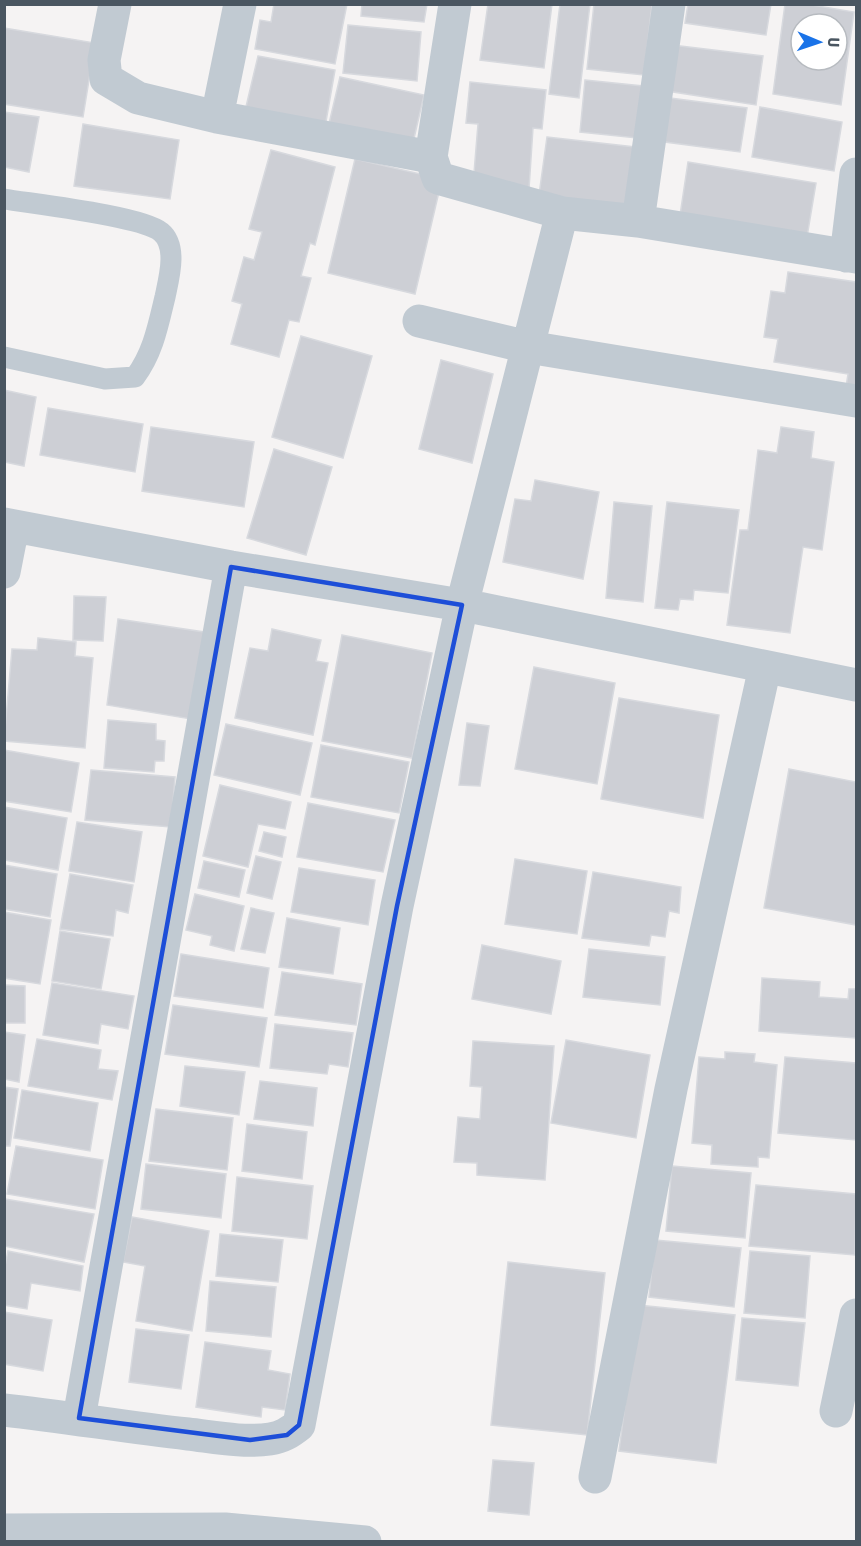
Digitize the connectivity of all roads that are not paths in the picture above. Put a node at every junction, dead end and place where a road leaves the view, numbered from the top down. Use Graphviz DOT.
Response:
graph roads {
  1 [pos="115,4"];
  2 [pos="240,4"];
  3 [pos="455,4"];
  4 [pos="669,4"];
  5 [pos="217,117"];
  6 [pos="431,156"];
  7 [pos="856,174"];
  8 [pos="4,199"];
  9 [pos="562,213"];
  10 [pos="638,221"];
  11 [pos="851,256"];
  12 [pos="419,321"];
  13 [pos="528,347"];
  14 [pos="4,357"];
  15 [pos="856,401"];
  16 [pos="9,525"];
  17 [pos="231,567"];
  18 [pos="4,572"];
  19 [pos="462,605"];
  20 [pos="765,667"];
  21 [pos="856,685"];
  22 [pos="856,1315"];
  23 [pos="4,1410"];
  24 [pos="836,1411"];
  25 [pos="79,1418"];
  26 [pos="595,1477"];
  27 [pos="4,1530"];
  28 [pos="365,1542"];
  1 -- 5 [label="street"];
  2 -- 5 [label="street"];
  3 -- 6 [label="street"];
  4 -- 10 [label="street"];
  5 -- 6 [label="street"];
  6 -- 9 [label="street"];
  7 -- 11 [label="street"];
  8 -- 14 [label="lane"];
  9 -- 10 [label="street"];
  9 -- 13 [label="street"];
  10 -- 11 [label="street"];
  12 -- 13 [label="street"];
  13 -- 15 [label="street"];
  13 -- 19 [label="street"];
  16 -- 17 [label="street"];
  16 -- 18 [label="street"];
  17 -- 19 [label="street"];
  17 -- 25 [label="street"];
  19 -- 20 [label="street"];
  19 -- 25 [label="street"];
  20 -- 21 [label="street"];
  20 -- 26 [label="street"];
  22 -- 24 [label="street"];
  23 -- 25 [label="street"];
  27 -- 28 [label="street"];
}
